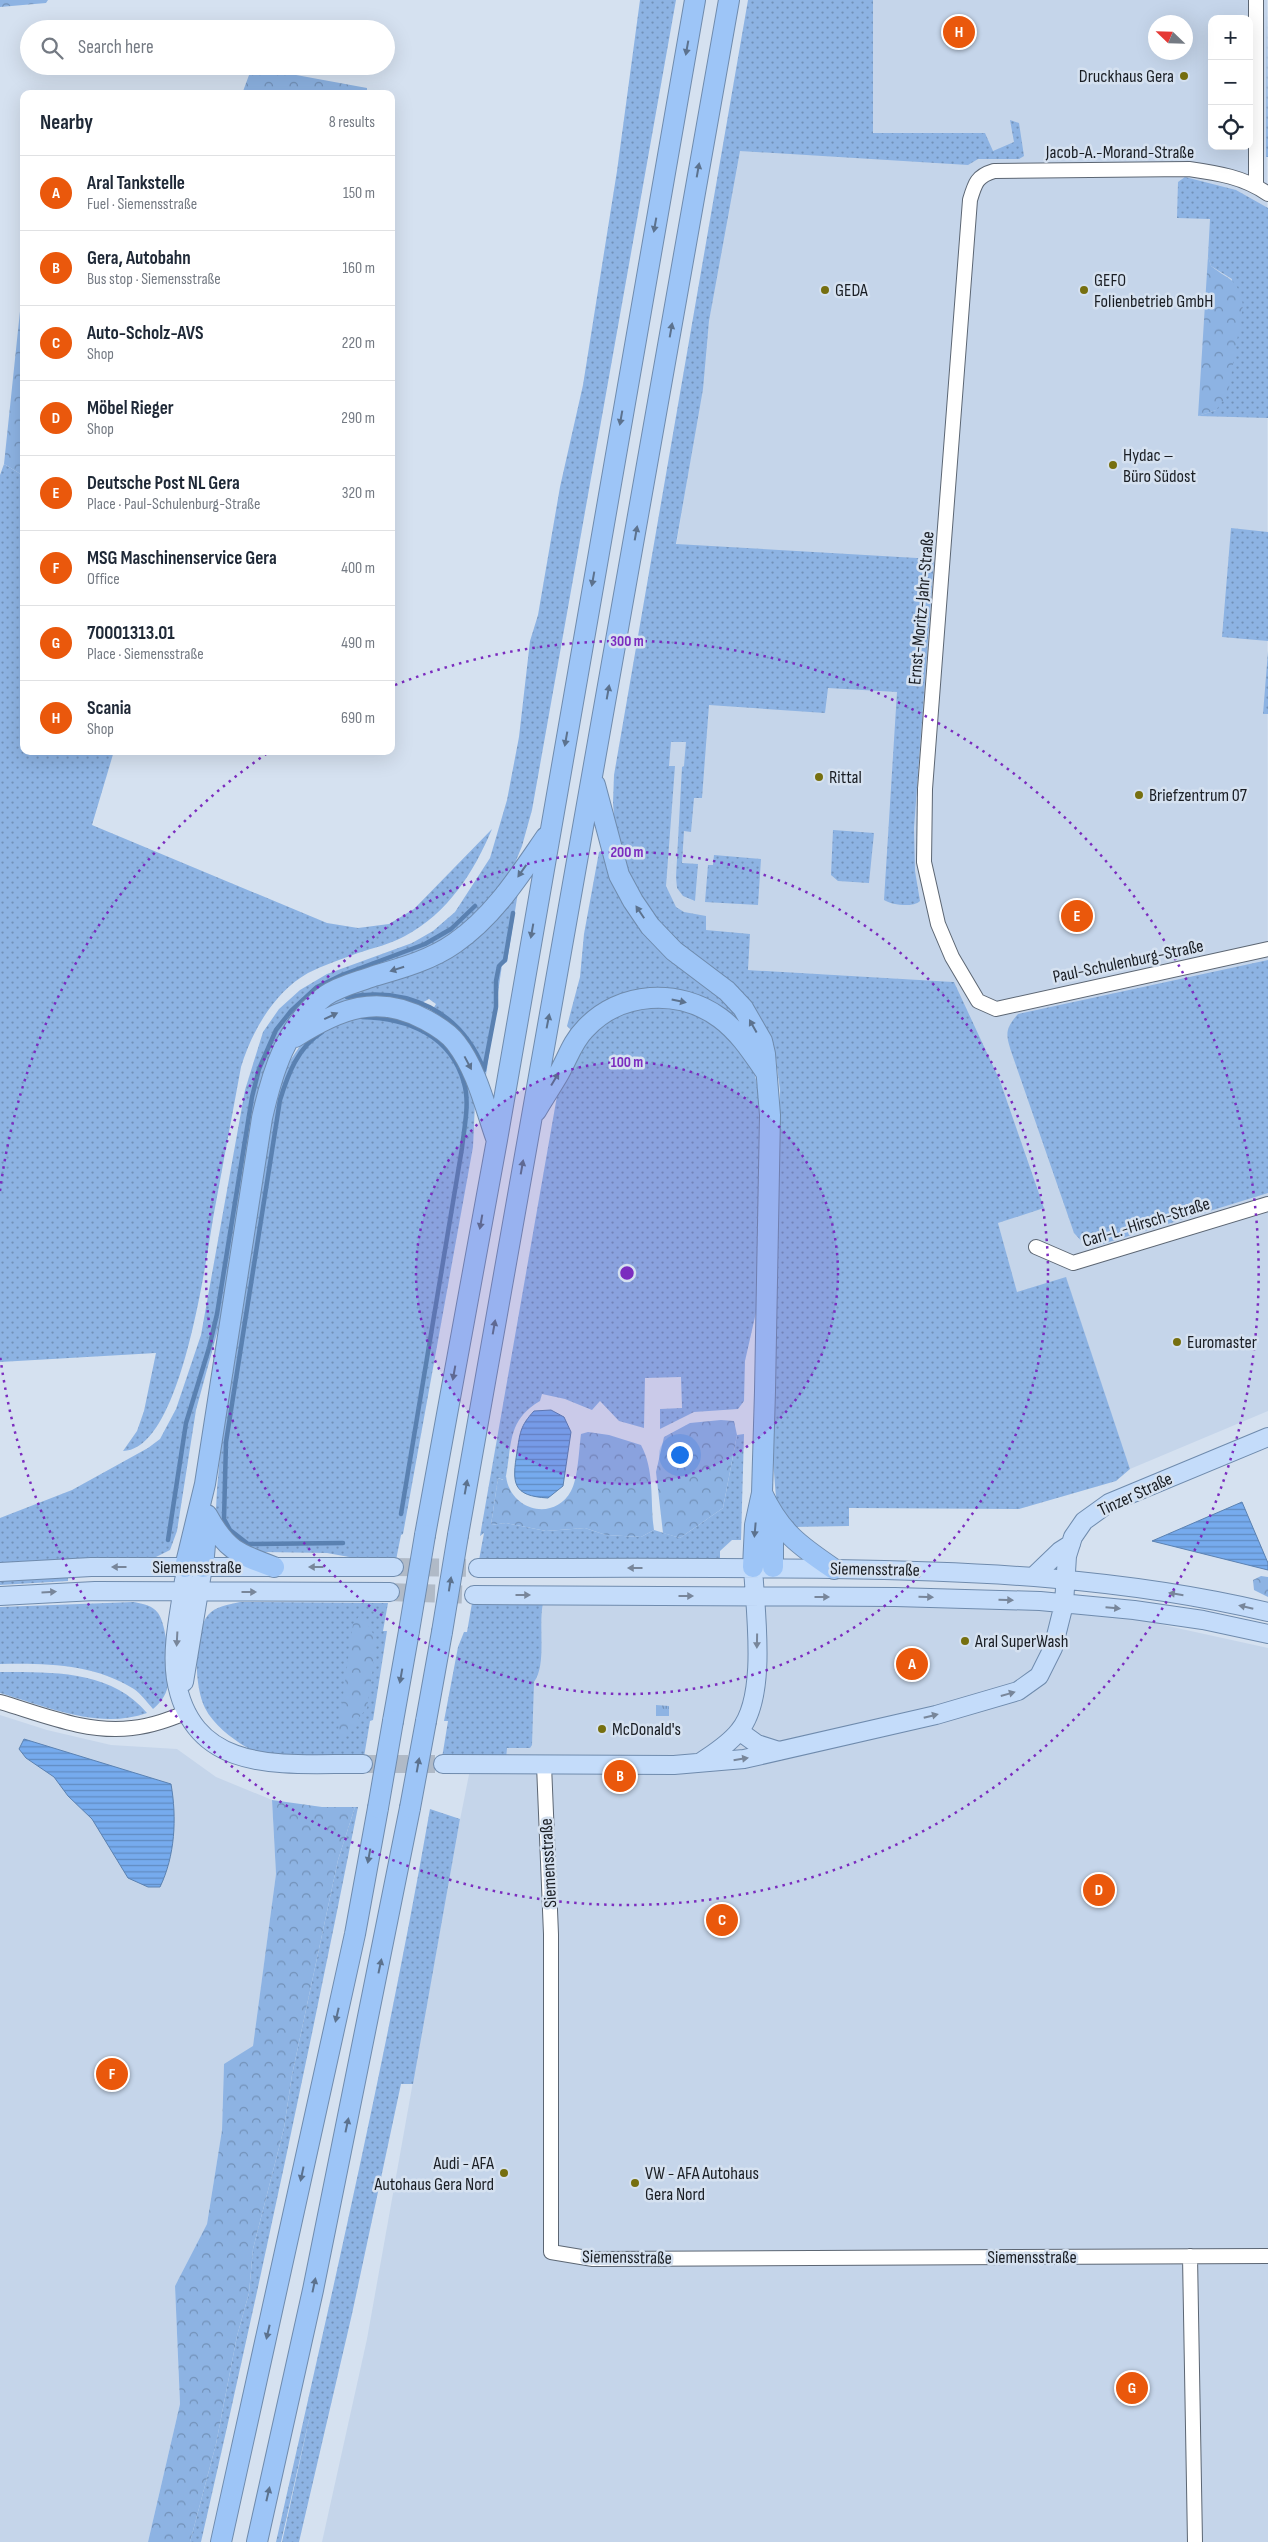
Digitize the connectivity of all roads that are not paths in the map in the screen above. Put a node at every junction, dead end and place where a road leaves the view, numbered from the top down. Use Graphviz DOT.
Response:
graph roads {
  1 [pos="695,0"];
  2 [pos="729,0"];
  3 [pos="1256,0"];
  4 [pos="974,186"];
  5 [pos="1262,190"];
  6 [pos="593,775"];
  7 [pos="550,831"];
  8 [pos="1268,949"];
  9 [pos="996,1009"];
  10 [pos="289,1041"];
  11 [pos="766,1072"];
  12 [pos="530,1121"];
  13 [pos="497,1140"];
  14 [pos="1268,1204"];
  15 [pos="1036,1248"];
  16 [pos="1268,1437"];
  17 [pos="206,1484"];
  18 [pos="762,1493"];
  19 [pos="207,1515"];
  20 [pos="773,1516"];
  21 [pos="1071,1544"];
  22 [pos="194,1567"];
  23 [pos="274,1567"];
  24 [pos="394,1567"];
  25 [pos="763,1567"];
  26 [pos="478,1568"];
  27 [pos="834,1569"];
  28 [pos="0,1572"];
  29 [pos="1034,1576"];
  30 [pos="1066,1579"];
  31 [pos="182,1591"];
  32 [pos="200,1592"];
  33 [pos="390,1592"];
  34 [pos="474,1595"];
  35 [pos="0,1596"];
  36 [pos="755,1596"];
  37 [pos="1064,1604"];
  38 [pos="1268,1612"];
  39 [pos="1268,1634"];
  40 [pos="0,1702"];
  41 [pos="188,1712"];
  42 [pos="739,1731"];
  43 [pos="781,1751"];
  44 [pos="701,1762"];
  45 [pos="363,1764"];
  46 [pos="443,1764"];
  47 [pos="544,1764"];
  48 [pos="1190,2256"];
  49 [pos="1268,2256"];
  50 [pos="221,2542"];
  51 [pos="257,2542"];
  52 [pos="1196,2542"];
  1 -- 7 [label="highway, one-way"];
  6 -- 2 [label="highway, one-way"];
  3 -- 5 [label="street"];
  4 -- 5 [label="street, Jacob-A.-Morand-Straße"];
  4 -- 9 [label="street, Ernst-Moritz-Jahr-Straße"];
  11 -- 6 [label="highway, one-way"];
  12 -- 6 [label="highway, one-way"];
  7 -- 10 [label="highway, one-way"];
  7 -- 13 [label="highway, one-way"];
  8 -- 9 [label="street, Paul-Schulenburg-Straße"];
  10 -- 13 [label="highway, one-way"];
  10 -- 17 [label="highway"];
  12 -- 11 [label="highway, one-way"];
  11 -- 18 [label="highway"];
  51 -- 12 [label="highway, one-way, bridge"];
  13 -- 50 [label="highway, one-way, bridge"];
  14 -- 15 [label="street, Carl-L.-Hirsch-Straße"];
  16 -- 21 [label="main road, Tinzer Straße"];
  17 -- 19 [label="highway"];
  17 -- 22 [label="highway"];
  18 -- 20 [label="highway"];
  18 -- 25 [label="highway, one-way"];
  19 -- 22 [label="highway"];
  19 -- 23 [label="highway"];
  20 -- 25 [label="highway"];
  20 -- 27 [label="highway"];
  21 -- 29 [label="main road"];
  21 -- 30 [label="main road, Tinzer Straße"];
  22 -- 23 [label="main road, Siemensstraße"];
  22 -- 28 [label="main road, Siemensstraße, one-way"];
  22 -- 31 [label="main road"];
  22 -- 32 [label="main road"];
  24 -- 23 [label="main road, Siemensstraße, one-way"];
  25 -- 26 [label="main road, Siemensstraße, one-way"];
  25 -- 27 [label="main road, Siemensstraße"];
  25 -- 36 [label="main road"];
  27 -- 29 [label="main road, Siemensstraße"];
  29 -- 30 [label="main road, Siemensstraße"];
  30 -- 37 [label="main road, Tinzer Straße"];
  38 -- 30 [label="main road, Siemensstraße, one-way"];
  31 -- 32 [label="main road, Siemensstraße"];
  35 -- 31 [label="main road, Siemensstraße, one-way"];
  31 -- 41 [label="main road, Siemensstraße, one-way"];
  32 -- 33 [label="main road, Siemensstraße, one-way"];
  32 -- 41 [label="main road, Siemensstraße"];
  34 -- 36 [label="main road, Siemensstraße, one-way"];
  36 -- 37 [label="main road, Siemensstraße, one-way"];
  36 -- 42 [label="main road, one-way"];
  37 -- 39 [label="main road, Siemensstraße, one-way"];
  43 -- 37 [label="main road, one-way"];
  40 -- 41 [label="street"];
  41 -- 45 [label="main road, Siemensstraße"];
  42 -- 43 [label="main road"];
  42 -- 44 [label="main road"];
  44 -- 43 [label="main road, one-way"];
  44 -- 47 [label="main road"];
  46 -- 47 [label="main road"];
  47 -- 48 [label="street, Siemensstraße"];
  48 -- 49 [label="street, Siemensstraße"];
  48 -- 52 [label="street"];
}
